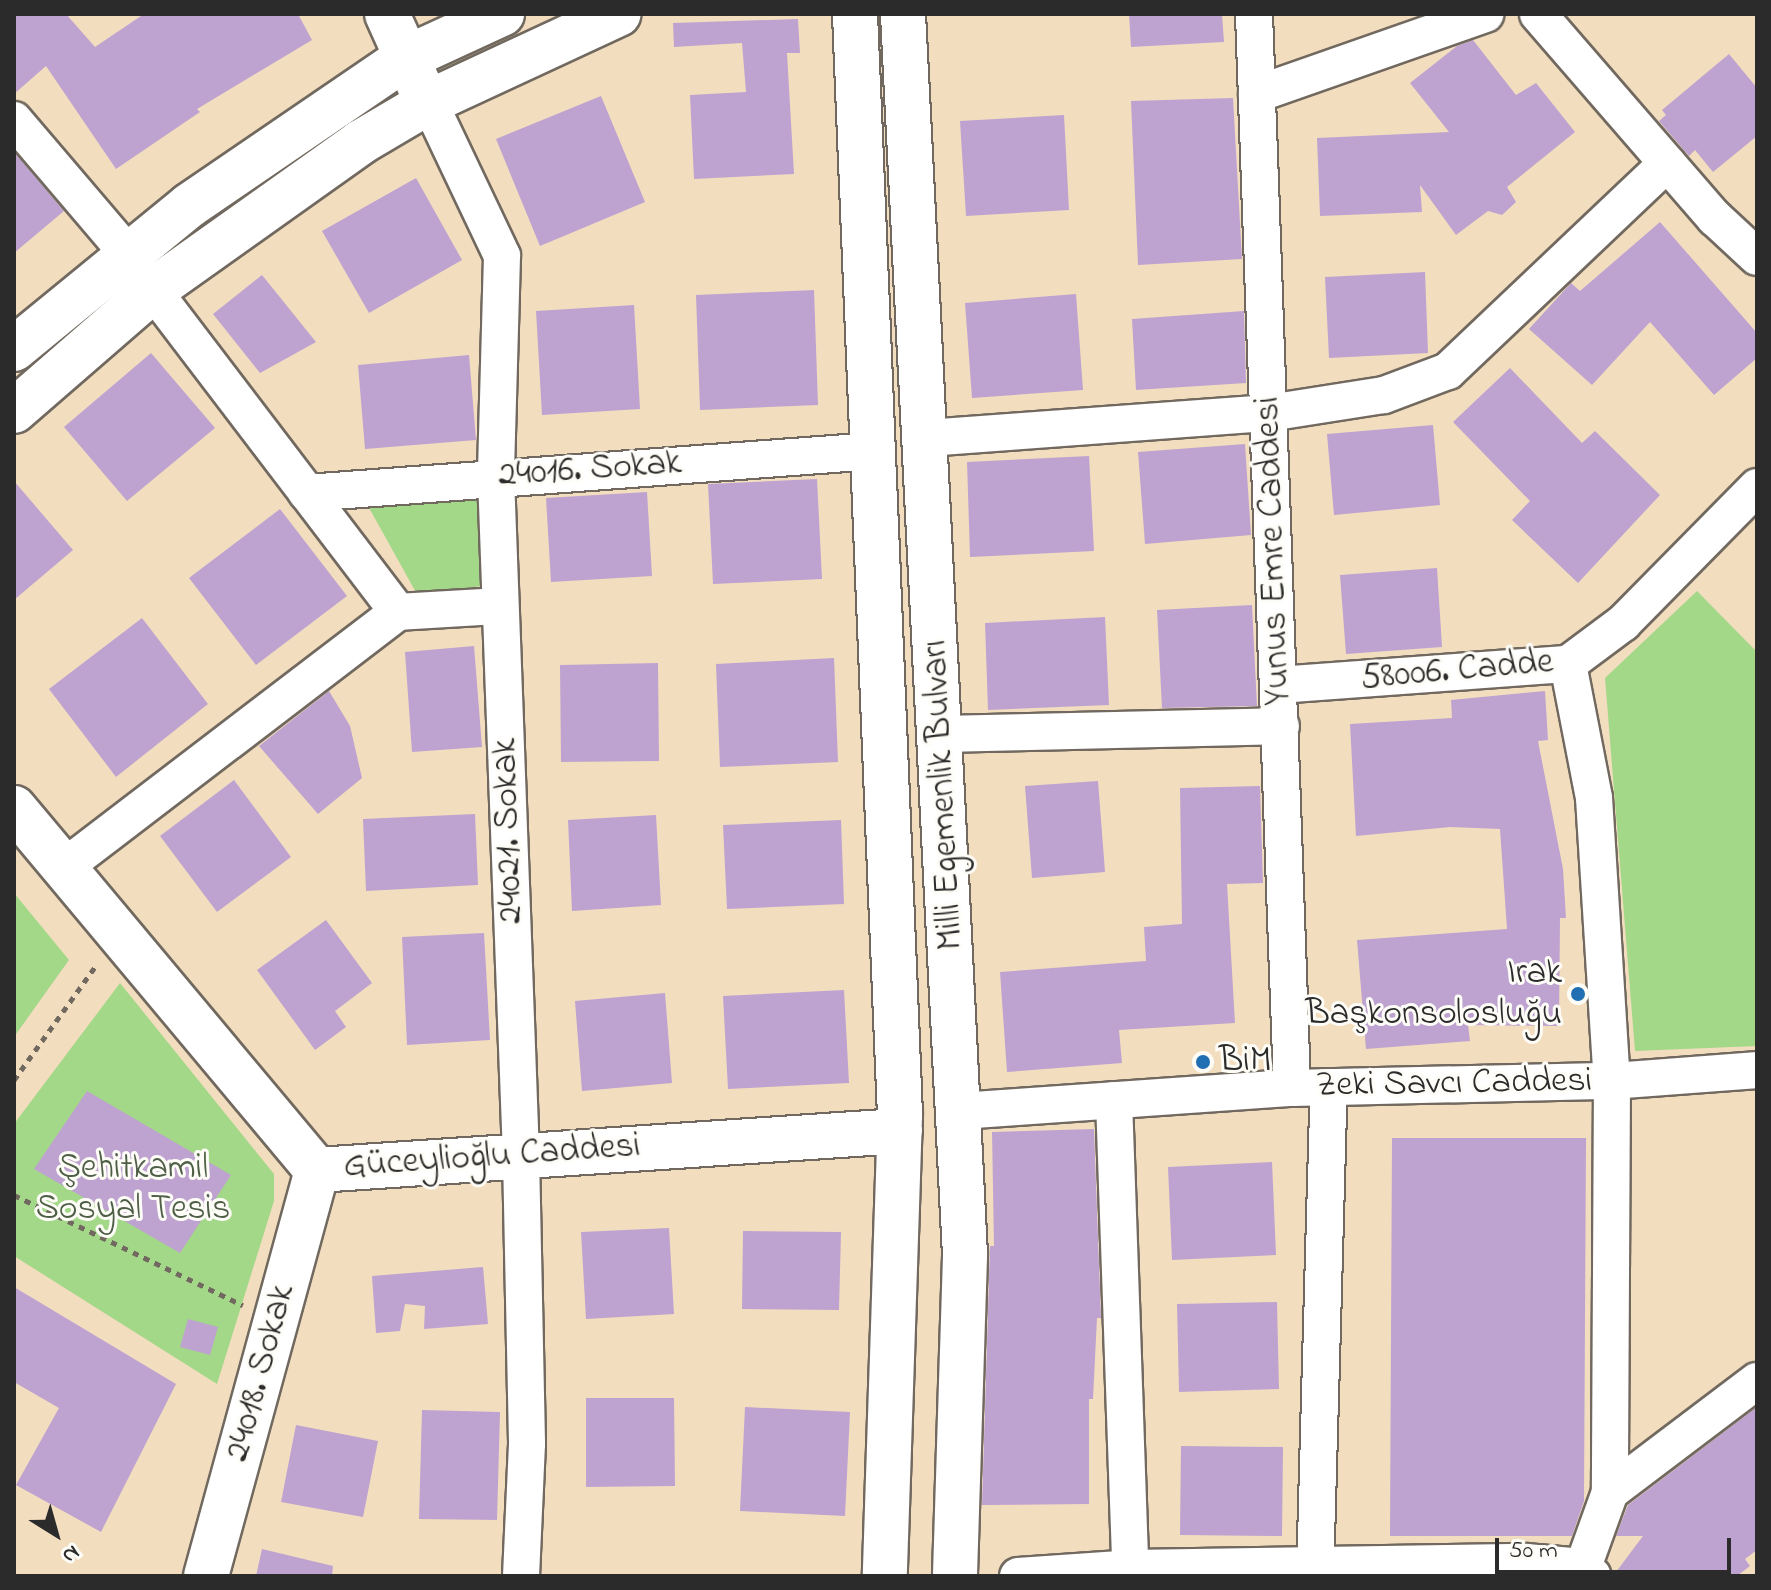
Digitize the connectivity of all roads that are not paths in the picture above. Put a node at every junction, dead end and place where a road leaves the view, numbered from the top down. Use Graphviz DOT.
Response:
graph roads {
  1 [pos="387,14"];
  2 [pos="502,14"];
  3 [pos="619,14"];
  4 [pos="855,14"];
  5 [pos="903,14"];
  6 [pos="1254,14"];
  7 [pos="1485,14"];
  8 [pos="1538,14"];
  9 [pos="404,59"];
  10 [pos="1257,94"];
  11 [pos="429,102"];
  12 [pos="14,120"];
  13 [pos="1667,163"];
  14 [pos="129,255"];
  15 [pos="1757,257"];
  16 [pos="153,290"];
  17 [pos="14,349"];
  18 [pos="14,411"];
  19 [pos="1269,413"];
  20 [pos="927,438"];
  21 [pos="873,451"];
  22 [pos="496,477"];
  23 [pos="1757,487"];
  24 [pos="307,493"];
  25 [pos="500,606"];
  26 [pos="398,612"];
  27 [pos="1568,664"];
  28 [pos="1279,685"];
  29 [pos="1281,726"];
  30 [pos="939,734"];
  31 [pos="14,808"];
  32 [pos="63,868"];
  33 [pos="1757,1070"];
  34 [pos="1612,1081"];
  35 [pos="1329,1087"];
  36 [pos="1292,1088"];
  37 [pos="1114,1100"];
  38 [pos="960,1111"];
  39 [pos="900,1131"];
  40 [pos="521,1156"];
  41 [pos="317,1170"];
  42 [pos="1757,1381"];
  43 [pos="1610,1492"];
  44 [pos="1588,1571"];
  45 [pos="1131,1572"];
  46 [pos="1315,1572"];
  47 [pos="206,1576"];
  48 [pos="521,1576"];
  49 [pos="885,1576"];
  50 [pos="955,1576"];
  51 [pos="1018,1576"];
  1 -- 9 [label="main road"];
  2 -- 9 [label="main road"];
  3 -- 11 [label="main road"];
  4 -- 21 [label="main road, Milli Egemenlik Bulvarı"];
  5 -- 20 [label="main road, Milli Egemenlik Bulvarı"];
  6 -- 10 [label="street, Yunus Emre Caddesi"];
  7 -- 10 [label="street"];
  8 -- 13 [label="street"];
  9 -- 11 [label="main road"];
  9 -- 14 [label="main road"];
  10 -- 19 [label="street, Yunus Emre Caddesi"];
  11 -- 16 [label="main road"];
  11 -- 22 [label="street, 24021. Sokak"];
  12 -- 14 [label="street"];
  13 -- 15 [label="street"];
  13 -- 19 [label="street"];
  14 -- 17 [label="main road"];
  16 -- 18 [label="main road"];
  16 -- 24 [label="street"];
  19 -- 20 [label="street"];
  19 -- 28 [label="street, Yunus Emre Caddesi"];
  20 -- 30 [label="main road, Milli Egemenlik Bulvarı"];
  21 -- 22 [label="street, 24016. Sokak"];
  21 -- 39 [label="main road, Milli Egemenlik Bulvarı"];
  22 -- 24 [label="street, 24016. Sokak"];
  22 -- 25 [label="street, 24021. Sokak"];
  23 -- 27 [label="street, 58006. Cadde"];
  24 -- 26 [label="street"];
  25 -- 26 [label="street"];
  25 -- 40 [label="street, 24021. Sokak"];
  26 -- 32 [label="street"];
  27 -- 28 [label="street, 58006. Cadde"];
  27 -- 34 [label="street"];
  28 -- 29 [label="street, Yunus Emre Caddesi"];
  29 -- 30 [label="street"];
  29 -- 36 [label="street, Yunus Emre Caddesi"];
  30 -- 38 [label="main road, Milli Egemenlik Bulvarı"];
  31 -- 32 [label="main road, Güceylioğlu Caddesi"];
  32 -- 41 [label="main road, Güceylioğlu Caddesi"];
  33 -- 34 [label="street, Zeki Savcı Caddesi"];
  34 -- 35 [label="street, Zeki Savcı Caddesi"];
  34 -- 43 [label="street"];
  35 -- 36 [label="street, Zeki Savcı Caddesi"];
  35 -- 46 [label="street"];
  36 -- 37 [label="street, Zeki Savcı Caddesi"];
  37 -- 38 [label="street, Zeki Savcı Caddesi"];
  37 -- 45 [label="street"];
  38 -- 50 [label="main road, Milli Egemenlik Bulvarı"];
  39 -- 40 [label="main road, Güceylioğlu Caddesi"];
  39 -- 49 [label="main road, Milli Egemenlik Bulvarı"];
  40 -- 41 [label="main road, Güceylioğlu Caddesi"];
  40 -- 48 [label="street, 24021. Sokak"];
  41 -- 47 [label="main road, 24018. Sokak"];
  42 -- 43 [label="street"];
  43 -- 44 [label="street"];
  44 -- 46 [label="street"];
  45 -- 46 [label="street"];
  45 -- 51 [label="street"];
}
